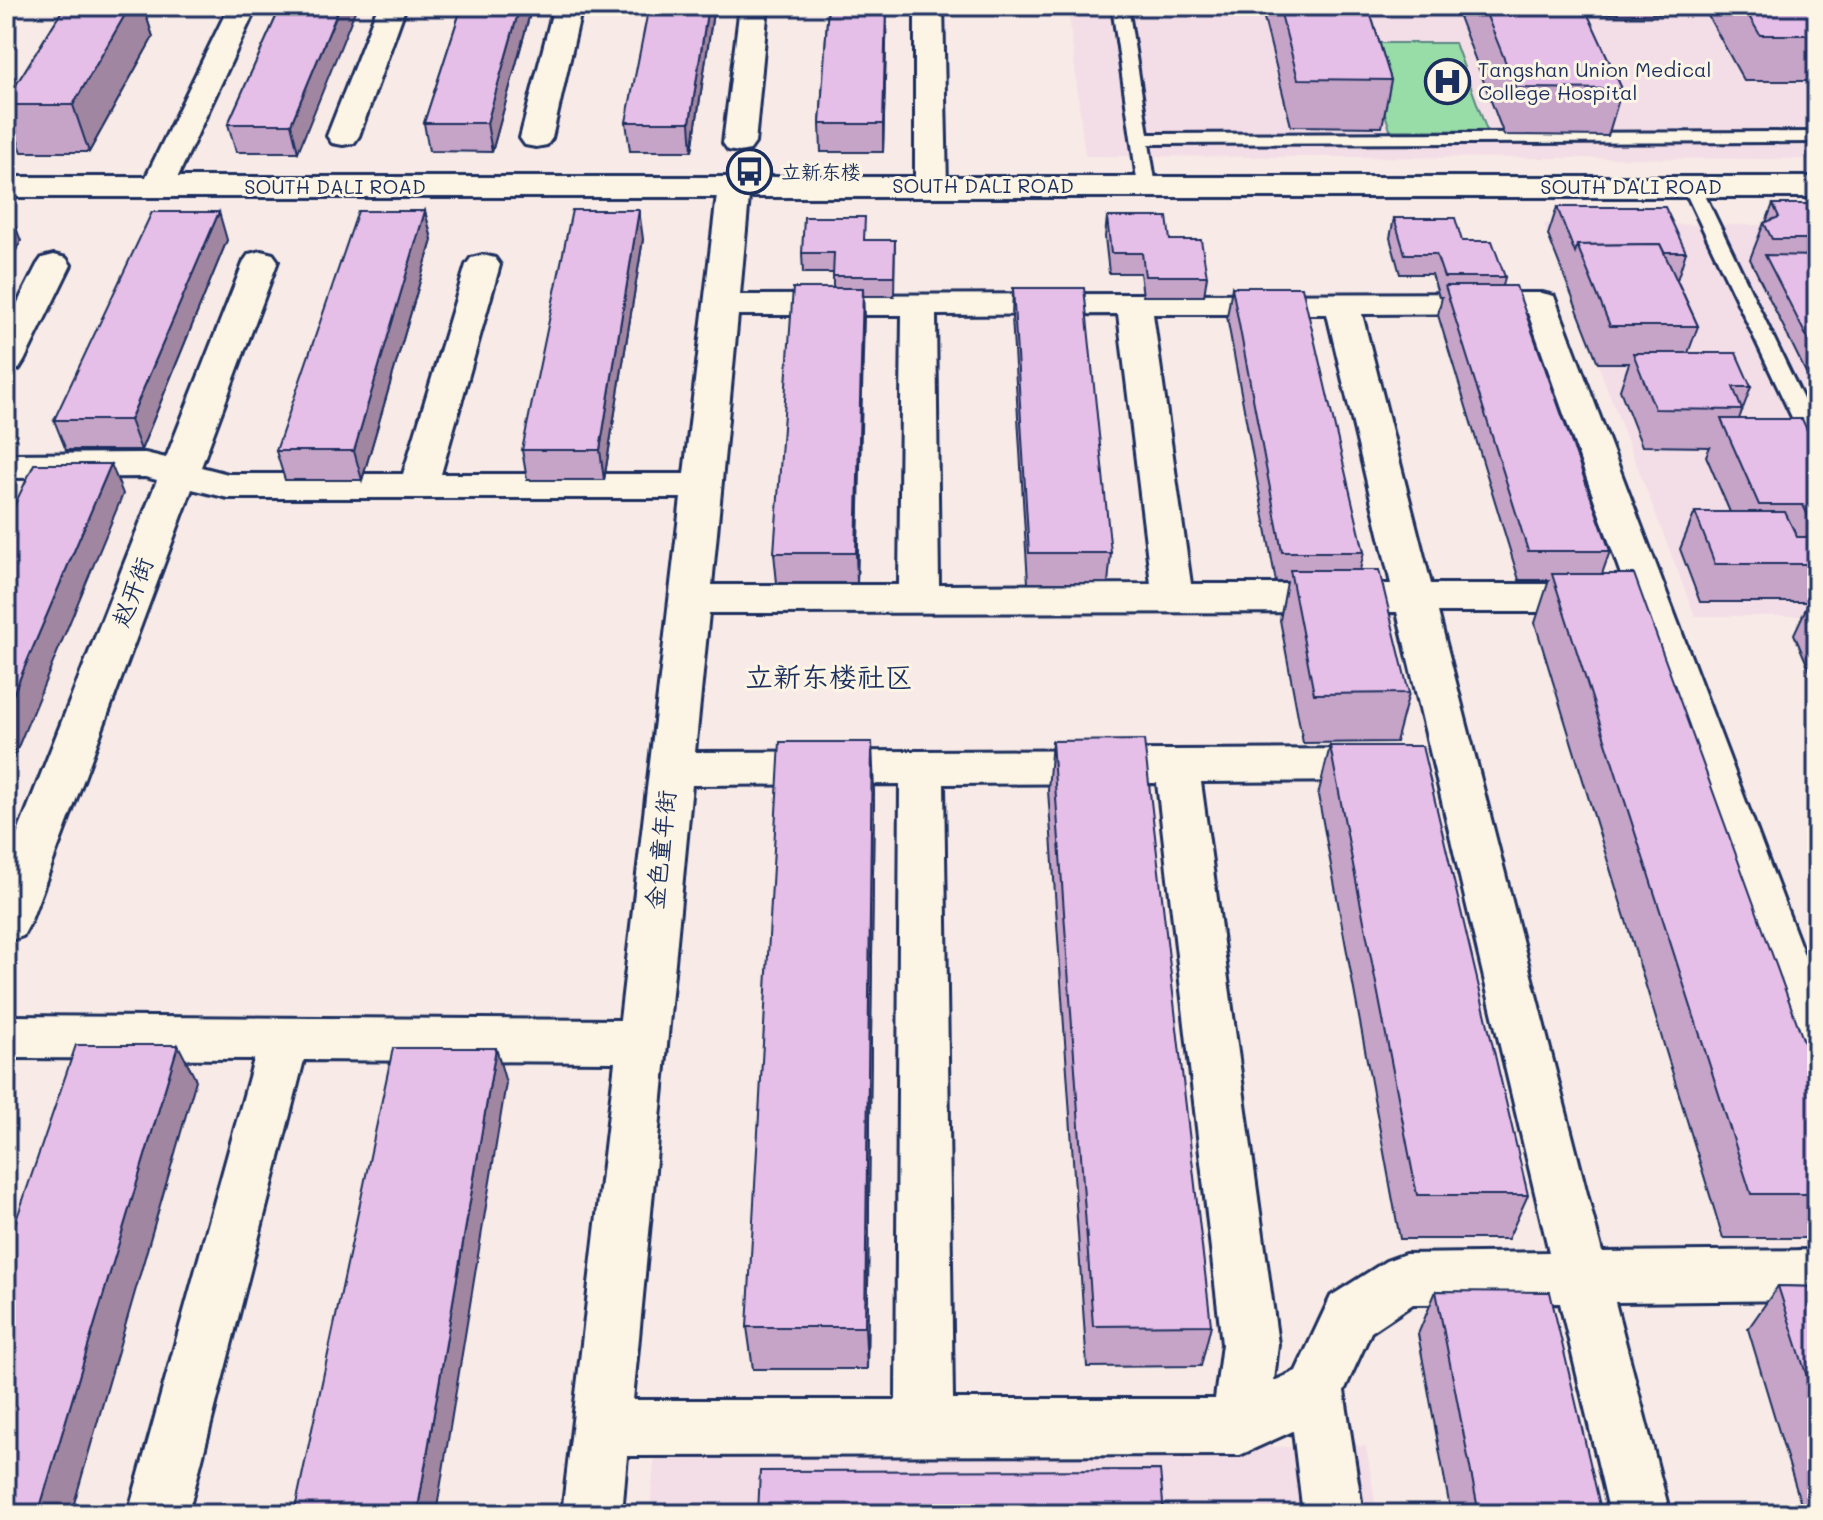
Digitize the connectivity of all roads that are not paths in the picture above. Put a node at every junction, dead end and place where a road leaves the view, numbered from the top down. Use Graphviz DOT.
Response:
graph roads {
  1 [pos="243,6"];
  2 [pos="392,6"];
  3 [pos="568,6"];
  4 [pos="754,6"];
  5 [pos="929,6"];
  6 [pos="1120,6"];
  7 [pos="343,136"];
  8 [pos="1817,137"];
  9 [pos="536,138"];
  10 [pos="1140,139"];
  11 [pos="736,164"];
  12 [pos="931,186"];
  13 [pos="1147,186"];
  14 [pos="6,187"];
  15 [pos="157,187"];
  16 [pos="1692,187"];
  17 [pos="1817,187"];
  18 [pos="261,261"];
  19 [pos="54,265"];
  20 [pos="483,265"];
  21 [pos="919,304"];
  22 [pos="1134,304"];
  23 [pos="1342,304"];
  24 [pos="721,305"];
  25 [pos="6,361"];
  26 [pos="1817,428"];
  27 [pos="6,466"];
  28 [pos="180,472"];
  29 [pos="418,486"];
  30 [pos="702,486"];
  31 [pos="1651,598"];
  32 [pos="689,599"];
  33 [pos="919,599"];
  34 [pos="1173,599"];
  35 [pos="1415,599"];
  36 [pos="1177,765"];
  37 [pos="1456,765"];
  38 [pos="922,768"];
  39 [pos="670,769"];
  40 [pos="18,862"];
  41 [pos="6,923"];
  42 [pos="6,1037"];
  43 [pos="284,1039"];
  44 [pos="640,1041"];
  45 [pos="1817,1056"];
  46 [pos="1817,1275"];
  47 [pos="1582,1278"];
  48 [pos="1316,1390"];
  49 [pos="1240,1427"];
  50 [pos="600,1428"];
  51 [pos="925,1428"];
  52 [pos="158,1514"];
  53 [pos="592,1514"];
  54 [pos="1333,1514"];
  55 [pos="1640,1514"];
  1 -- 15 [label="street"];
  2 -- 7 [label="street"];
  3 -- 9 [label="street"];
  4 -- 11 [label="street, 金色童年街"];
  5 -- 12 [label="street"];
  6 -- 10 [label="lane"];
  8 -- 10 [label="lane"];
  10 -- 13 [label="lane"];
  11 -- 12 [label="street, SOUTH DALI ROAD"];
  11 -- 15 [label="street, SOUTH DALI ROAD"];
  11 -- 24 [label="street, 金色童年街"];
  12 -- 13 [label="street, SOUTH DALI ROAD"];
  13 -- 16 [label="street, SOUTH DALI ROAD"];
  14 -- 15 [label="street, SOUTH DALI ROAD"];
  16 -- 17 [label="street, SOUTH DALI ROAD"];
  16 -- 26 [label="lane"];
  18 -- 28 [label="street, 赵开街"];
  19 -- 25 [label="street"];
  20 -- 29 [label="street"];
  21 -- 22 [label="street"];
  21 -- 24 [label="street"];
  21 -- 33 [label="street"];
  22 -- 23 [label="street"];
  22 -- 34 [label="street"];
  23 -- 31 [label="street"];
  23 -- 35 [label="street"];
  24 -- 30 [label="street, 金色童年街"];
  27 -- 28 [label="street"];
  28 -- 29 [label="street"];
  28 -- 40 [label="street, 赵开街"];
  29 -- 30 [label="street"];
  30 -- 32 [label="street, 金色童年街"];
  31 -- 35 [label="street"];
  31 -- 45 [label="street"];
  32 -- 33 [label="street"];
  32 -- 39 [label="street, 金色童年街"];
  33 -- 34 [label="street"];
  34 -- 35 [label="street"];
  35 -- 37 [label="street"];
  36 -- 37 [label="street"];
  36 -- 38 [label="street"];
  36 -- 49 [label="street"];
  37 -- 47 [label="street"];
  38 -- 39 [label="street"];
  38 -- 51 [label="street"];
  39 -- 44 [label="street, 金色童年街"];
  40 -- 41 [label="street, 赵开街"];
  42 -- 43 [label="street"];
  43 -- 44 [label="street"];
  43 -- 52 [label="street"];
  44 -- 50 [label="street, 金色童年街"];
  46 -- 47 [label="street"];
  47 -- 48 [label="street"];
  47 -- 55 [label="street"];
  48 -- 49 [label="street"];
  48 -- 54 [label="street"];
  49 -- 51 [label="street"];
  50 -- 51 [label="street"];
  50 -- 53 [label="street, 金色童年街"];
}
